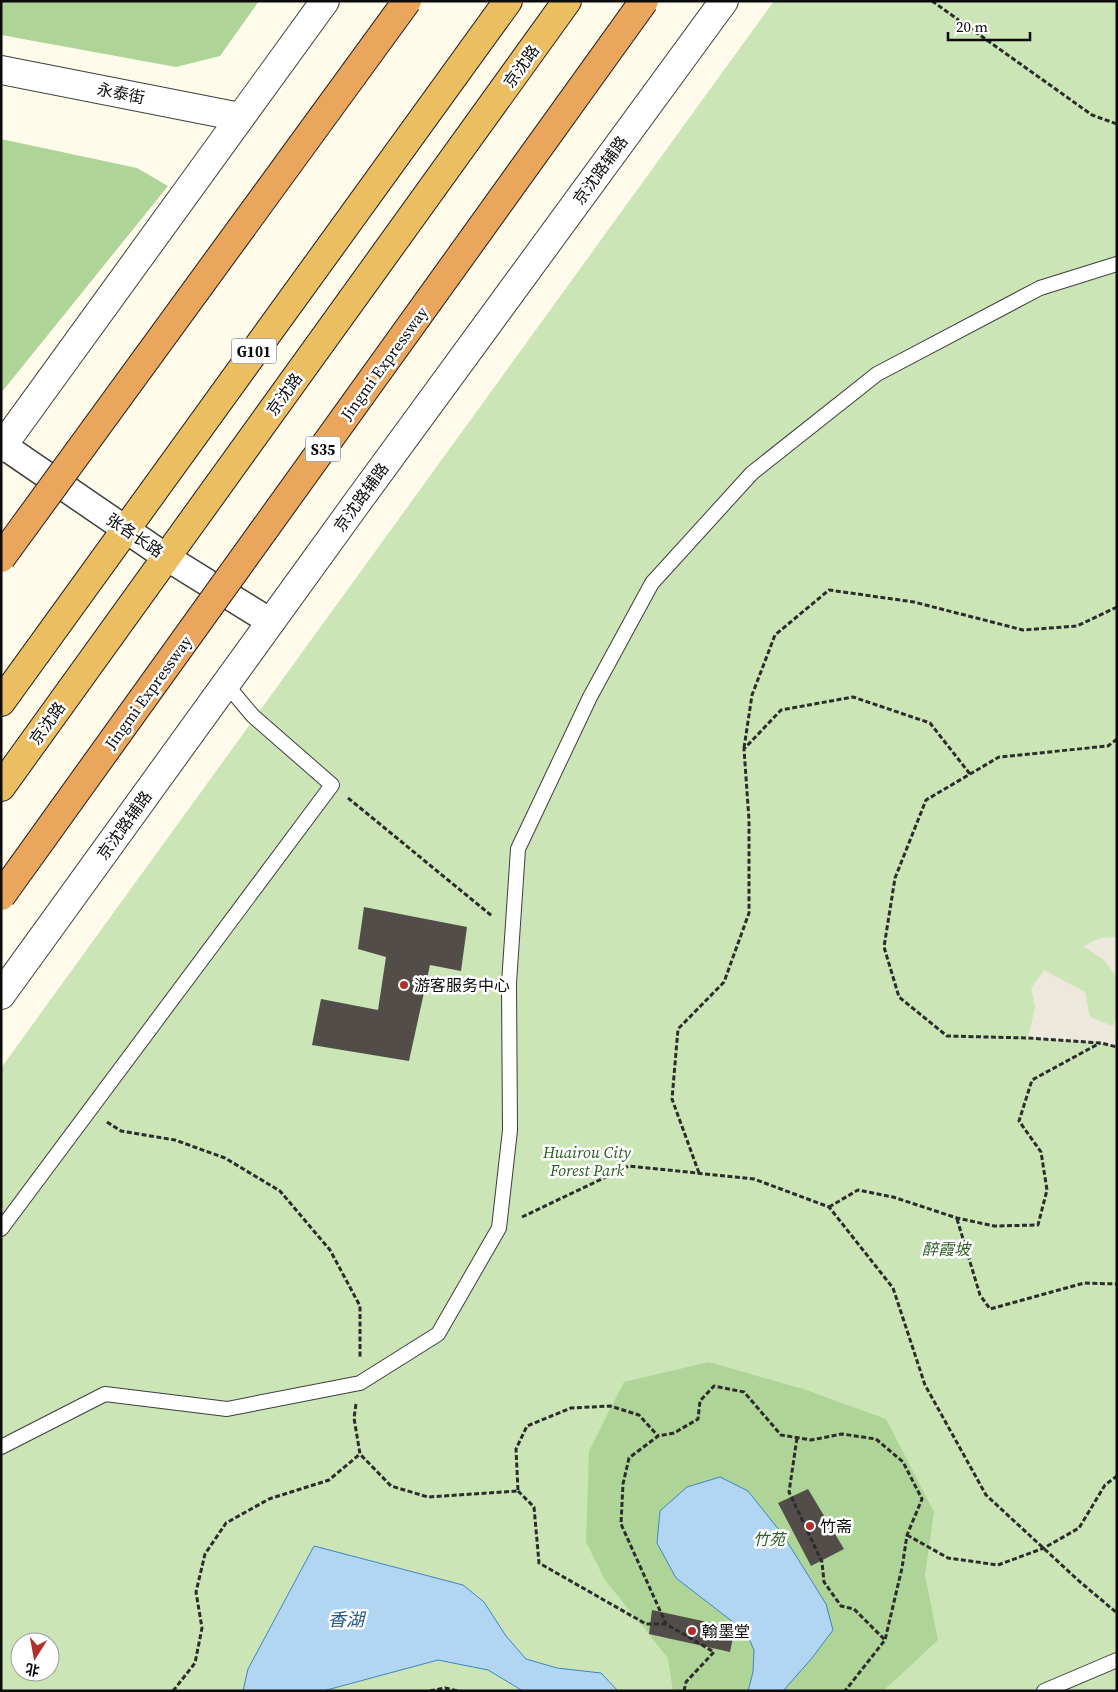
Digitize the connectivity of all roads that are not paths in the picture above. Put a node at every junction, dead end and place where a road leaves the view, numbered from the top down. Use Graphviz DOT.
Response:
graph roads {
  1 [pos="325,1"];
  2 [pos="406,1"];
  3 [pos="508,1"];
  4 [pos="568,1"];
  5 [pos="644,1"];
  6 [pos="724,1"];
  7 [pos="1,70"];
  8 [pos="240,116"];
  9 [pos="1117,264"];
  10 [pos="2,445"];
  11 [pos="125,529"];
  12 [pos="166,557"];
  13 [pos="1,558"];
  14 [pos="271,622"];
  15 [pos="226,684"];
  16 [pos="1,702"];
  17 [pos="1,787"];
  18 [pos="1,896"];
  19 [pos="1,995"];
  20 [pos="1,1229"];
  21 [pos="1,1447"];
  22 [pos="1117,1660"];
  23 [pos="1044,1691"];
  1 -- 8 [label="street"];
  2 -- 13 [label="highway, bridge"];
  3 -- 11 [label="highway, G101"];
  4 -- 12 [label="highway, 京沈路 / G101"];
  5 -- 18 [label="highway, Jingmi Expressway / S35, bridge"];
  6 -- 14 [label="street, 京沈路辅路"];
  7 -- 8 [label="street, 永泰街"];
  8 -- 10 [label="street"];
  9 -- 21 [label="lane"];
  10 -- 11 [label="street, 张各长路"];
  11 -- 12 [label="street, 张各长路"];
  11 -- 16 [label="highway, G101"];
  12 -- 14 [label="street, 张各长路"];
  12 -- 17 [label="highway, 京沈路 / G101"];
  14 -- 15 [label="street, 京沈路辅路"];
  15 -- 19 [label="street, 京沈路辅路"];
  15 -- 20 [label="lane"];
  22 -- 23 [label="lane"];
}
